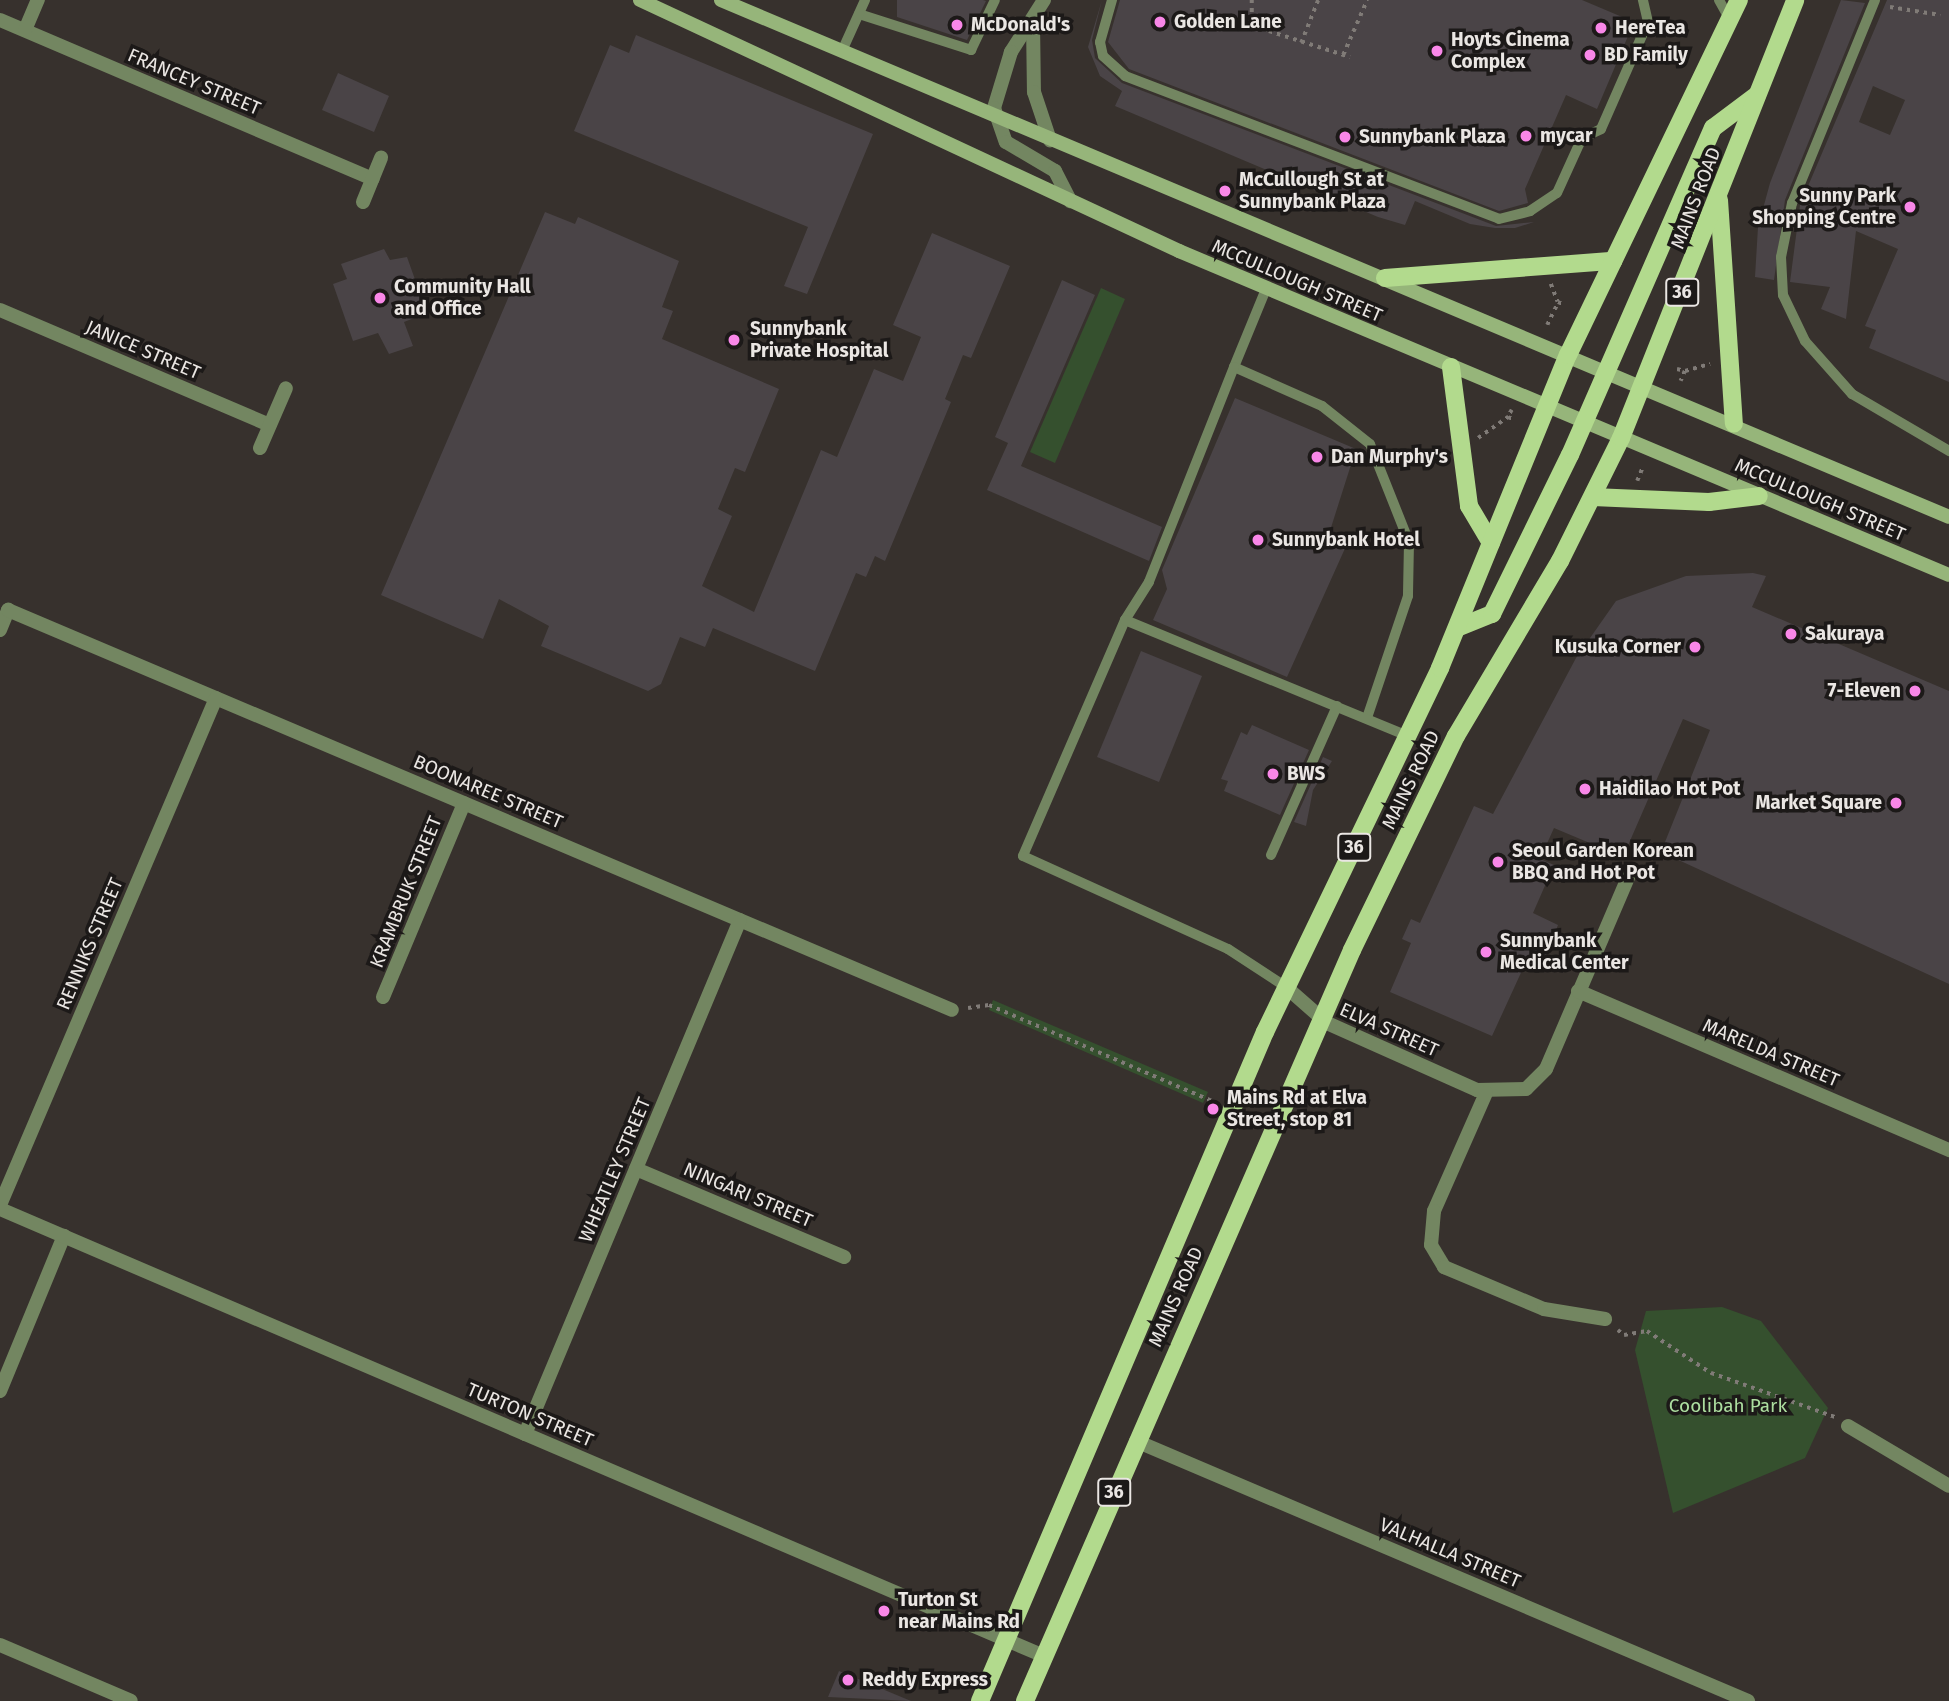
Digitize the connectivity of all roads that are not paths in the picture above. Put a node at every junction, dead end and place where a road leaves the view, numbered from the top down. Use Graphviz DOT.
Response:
graph roads {
  1 [pos="38,0"];
  2 [pos="640,0"];
  3 [pos="721,0"];
  4 [pos="865,0"];
  5 [pos="995,0"];
  6 [pos="1044,0"];
  7 [pos="1112,0"];
  8 [pos="1643,0"];
  9 [pos="1719,0"];
  10 [pos="1739,0"];
  11 [pos="1795,0"];
  12 [pos="1874,2"];
  13 [pos="859,13"];
  14 [pos="0,20"];
  15 [pos="1730,20"];
  16 [pos="1033,23"];
  17 [pos="25,30"];
  18 [pos="842,51"];
  19 [pos="1757,95"];
  20 [pos="995,117"];
  21 [pos="1050,140"];
  22 [pos="381,158"];
  23 [pos="373,179"];
  24 [pos="1719,197"];
  25 [pos="1070,201"];
  26 [pos="363,202"];
  27 [pos="1613,261"];
  28 [pos="1385,278"];
  29 [pos="1266,289"];
  30 [pos="0,310"];
  31 [pos="1568,355"];
  32 [pos="1234,367"];
  33 [pos="1451,367"];
  34 [pos="1606,371"];
  35 [pos="1644,386"];
  36 [pos="286,388"];
  37 [pos="1545,406"];
  38 [pos="1584,422"];
  39 [pos="1734,424"];
  40 [pos="270,425"];
  41 [pos="1621,438"];
  42 [pos="260,448"];
  43 [pos="1949,451"];
  44 [pos="1759,496"];
  45 [pos="1593,497"];
  46 [pos="1949,517"];
  47 [pos="1490,543"];
  48 [pos="1949,575"];
  49 [pos="1125,620"];
  50 [pos="1457,628"];
  51 [pos="0,629"];
  52 [pos="216,698"];
  53 [pos="1337,706"];
  54 [pos="1367,718"];
  55 [pos="1408,736"];
  56 [pos="464,803"];
  57 [pos="1271,855"];
  58 [pos="1628,878"];
  59 [pos="740,920"];
  60 [pos="1286,988"];
  61 [pos="1578,992"];
  62 [pos="383,997"];
  63 [pos="952,1010"];
  64 [pos="1320,1018"];
  65 [pos="1486,1093"];
  66 [pos="1949,1150"];
  67 [pos="636,1169"];
  68 [pos="0,1207"];
  69 [pos="64,1236"];
  70 [pos="844,1257"];
  71 [pos="1605,1319"];
  72 [pos="0,1391"];
  73 [pos="1848,1426"];
  74 [pos="525,1434"];
  75 [pos="1136,1441"];
  76 [pos="1949,1486"];
  77 [pos="1004,1639"];
  78 [pos="0,1645"];
  79 [pos="1044,1656"];
  80 [pos="131,1701"];
  81 [pos="979,1701"];
  82 [pos="1025,1701"];
  83 [pos="1748,1701"];
  1 -- 17 [label="street"];
  2 -- 25 [label="main road, MCCULLOUGH STREET"];
  3 -- 18 [label="main road, MCCULLOUGH STREET"];
  4 -- 13 [label="lane"];
  5 -- 13 [label="lane"];
  6 -- 16 [label="street"];
  7 -- 8 [label="lane"];
  9 -- 15 [label="lane"];
  10 -- 15 [label="main road, MAINS ROAD / 36"];
  11 -- 19 [label="main road, MAINS ROAD / 36"];
  12 -- 43 [label="lane"];
  13 -- 18 [label="lane"];
  14 -- 17 [label="street, FRANCEY STREET"];
  15 -- 27 [label="main road, MAINS ROAD / 36"];
  16 -- 20 [label="street"];
  16 -- 21 [label="street"];
  17 -- 23 [label="street, FRANCEY STREET"];
  18 -- 20 [label="main road, MCCULLOUGH STREET"];
  19 -- 24 [label="main road, MAINS ROAD / 36"];
  19 -- 34 [label="main road"];
  20 -- 21 [label="main road, MCCULLOUGH STREET"];
  20 -- 25 [label="street"];
  21 -- 28 [label="main road, MCCULLOUGH STREET"];
  22 -- 23 [label="street"];
  23 -- 26 [label="street"];
  24 -- 35 [label="main road, MAINS ROAD / 36"];
  24 -- 39 [label="main road"];
  25 -- 29 [label="main road, MCCULLOUGH STREET"];
  27 -- 28 [label="main road"];
  27 -- 31 [label="main road, MAINS ROAD / 36"];
  28 -- 31 [label="main road, MCCULLOUGH STREET"];
  29 -- 32 [label="lane"];
  29 -- 33 [label="main road, MCCULLOUGH STREET"];
  30 -- 40 [label="street, JANICE STREET"];
  31 -- 34 [label="main road, MCCULLOUGH STREET"];
  31 -- 37 [label="main road, MAINS ROAD / 36"];
  32 -- 49 [label="lane"];
  32 -- 54 [label="lane"];
  33 -- 37 [label="main road, MCCULLOUGH STREET"];
  33 -- 47 [label="main road"];
  34 -- 35 [label="main road, MCCULLOUGH STREET"];
  34 -- 38 [label="main road"];
  35 -- 39 [label="main road, MCCULLOUGH STREET"];
  35 -- 41 [label="main road, MAINS ROAD / 36"];
  36 -- 40 [label="street"];
  37 -- 38 [label="main road, MCCULLOUGH STREET"];
  37 -- 47 [label="main road, MAINS ROAD / 36"];
  38 -- 41 [label="main road, MCCULLOUGH STREET"];
  38 -- 50 [label="main road"];
  39 -- 46 [label="main road, MCCULLOUGH STREET"];
  40 -- 42 [label="street"];
  41 -- 44 [label="main road, MCCULLOUGH STREET"];
  41 -- 45 [label="main road, MAINS ROAD / 36"];
  44 -- 45 [label="main road"];
  44 -- 48 [label="main road, MCCULLOUGH STREET"];
  45 -- 64 [label="main road, MAINS ROAD / 36"];
  47 -- 50 [label="main road, MAINS ROAD / 36"];
  49 -- 53 [label="lane"];
  49 -- 60 [label="lane"];
  50 -- 55 [label="main road, MAINS ROAD / 36"];
  51 -- 52 [label="street, BOONAREE STREET"];
  52 -- 56 [label="street, BOONAREE STREET"];
  52 -- 68 [label="street, RENNIKS STREET"];
  53 -- 54 [label="lane"];
  53 -- 57 [label="lane"];
  54 -- 55 [label="lane"];
  55 -- 60 [label="main road, MAINS ROAD / 36"];
  56 -- 59 [label="street, BOONAREE STREET"];
  56 -- 62 [label="street, KRAMBRUK STREET"];
  58 -- 61 [label="street"];
  59 -- 63 [label="street, BOONAREE STREET"];
  59 -- 67 [label="street, WHEATLEY STREET"];
  60 -- 64 [label="street, ELVA STREET"];
  60 -- 77 [label="main road, MAINS ROAD / 36"];
  61 -- 65 [label="street"];
  61 -- 66 [label="street, MARELDA STREET"];
  64 -- 65 [label="street, ELVA STREET"];
  64 -- 75 [label="main road, MAINS ROAD / 36"];
  65 -- 71 [label="street"];
  67 -- 70 [label="street, NINGARI STREET"];
  67 -- 74 [label="street, WHEATLEY STREET"];
  68 -- 69 [label="street, TURTON STREET"];
  69 -- 72 [label="street"];
  69 -- 74 [label="street, TURTON STREET"];
  73 -- 76 [label="street"];
  74 -- 77 [label="street, TURTON STREET"];
  75 -- 79 [label="main road, MAINS ROAD / 36"];
  75 -- 83 [label="street, VALHALLA STREET"];
  77 -- 79 [label="street, TURTON STREET"];
  77 -- 81 [label="main road, MAINS ROAD / 36"];
  78 -- 80 [label="street"];
  79 -- 82 [label="main road, MAINS ROAD / 36"];
}
